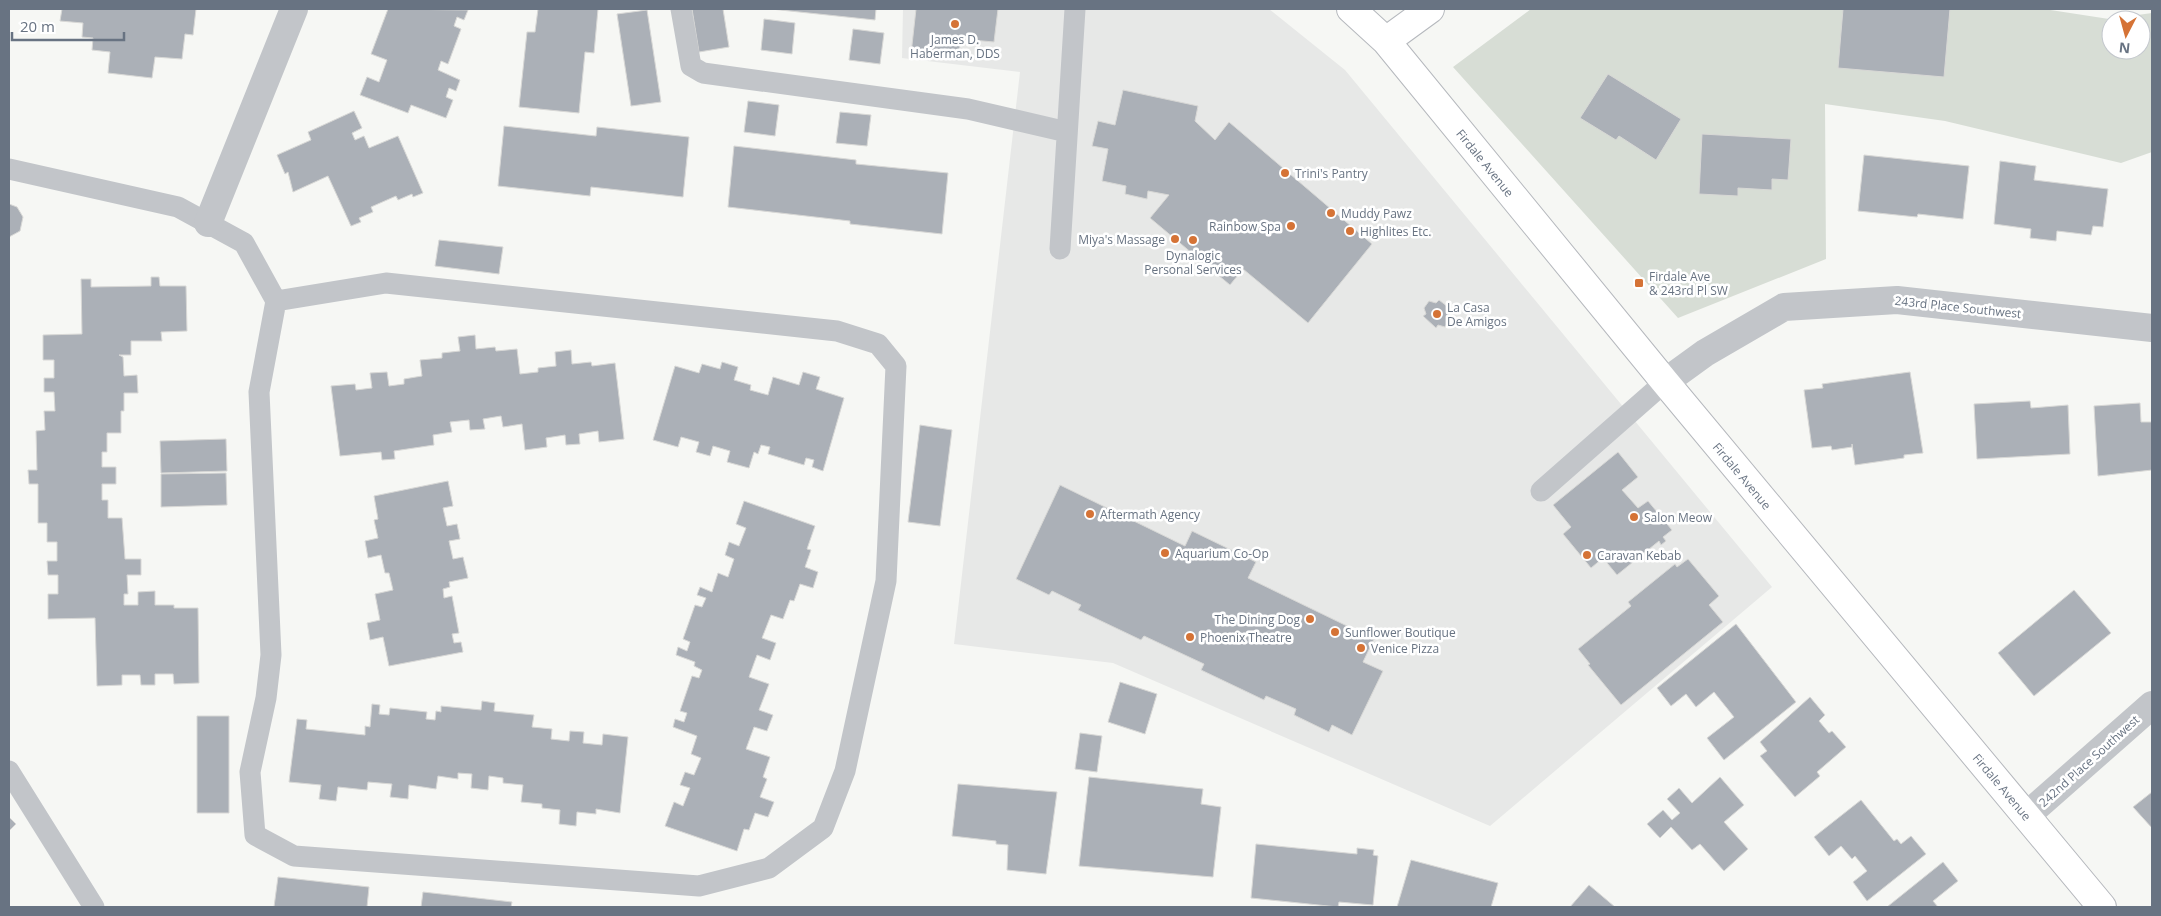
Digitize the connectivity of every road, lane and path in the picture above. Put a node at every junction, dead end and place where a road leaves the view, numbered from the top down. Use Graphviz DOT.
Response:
graph roads {
  1 [pos="294,9"];
  2 [pos="681,9"];
  3 [pos="1075,9"];
  4 [pos="1351,9"];
  5 [pos="1430,9"];
  6 [pos="1386,41"];
  7 [pos="1067,132"];
  8 [pos="9,168"];
  9 [pos="208,223"];
  10 [pos="1060,249"];
  11 [pos="276,301"];
  12 [pos="2152,328"];
  13 [pos="1664,382"];
  14 [pos="1541,491"];
  15 [pos="2152,705"];
  16 [pos="9,771"];
  17 [pos="2026,816"];
  18 [pos="94,907"];
  19 [pos="2102,907"];
  1 -- 9 [label="street"];
  2 -- 7 [label="lane"];
  3 -- 7 [label="lane"];
  4 -- 6 [label="street, Firdale Avenue"];
  5 -- 6 [label="street"];
  6 -- 13 [label="street, Firdale Avenue"];
  7 -- 10 [label="lane"];
  8 -- 9 [label="lane"];
  9 -- 11 [label="lane"];
  11 -- 11 [label="lane"];
  12 -- 13 [label="street, 243rd Place Southwest"];
  13 -- 14 [label="lane"];
  13 -- 17 [label="street, Firdale Avenue"];
  15 -- 17 [label="street, 242nd Place Southwest"];
  16 -- 18 [label="lane"];
  17 -- 19 [label="street, Firdale Avenue"];
}
